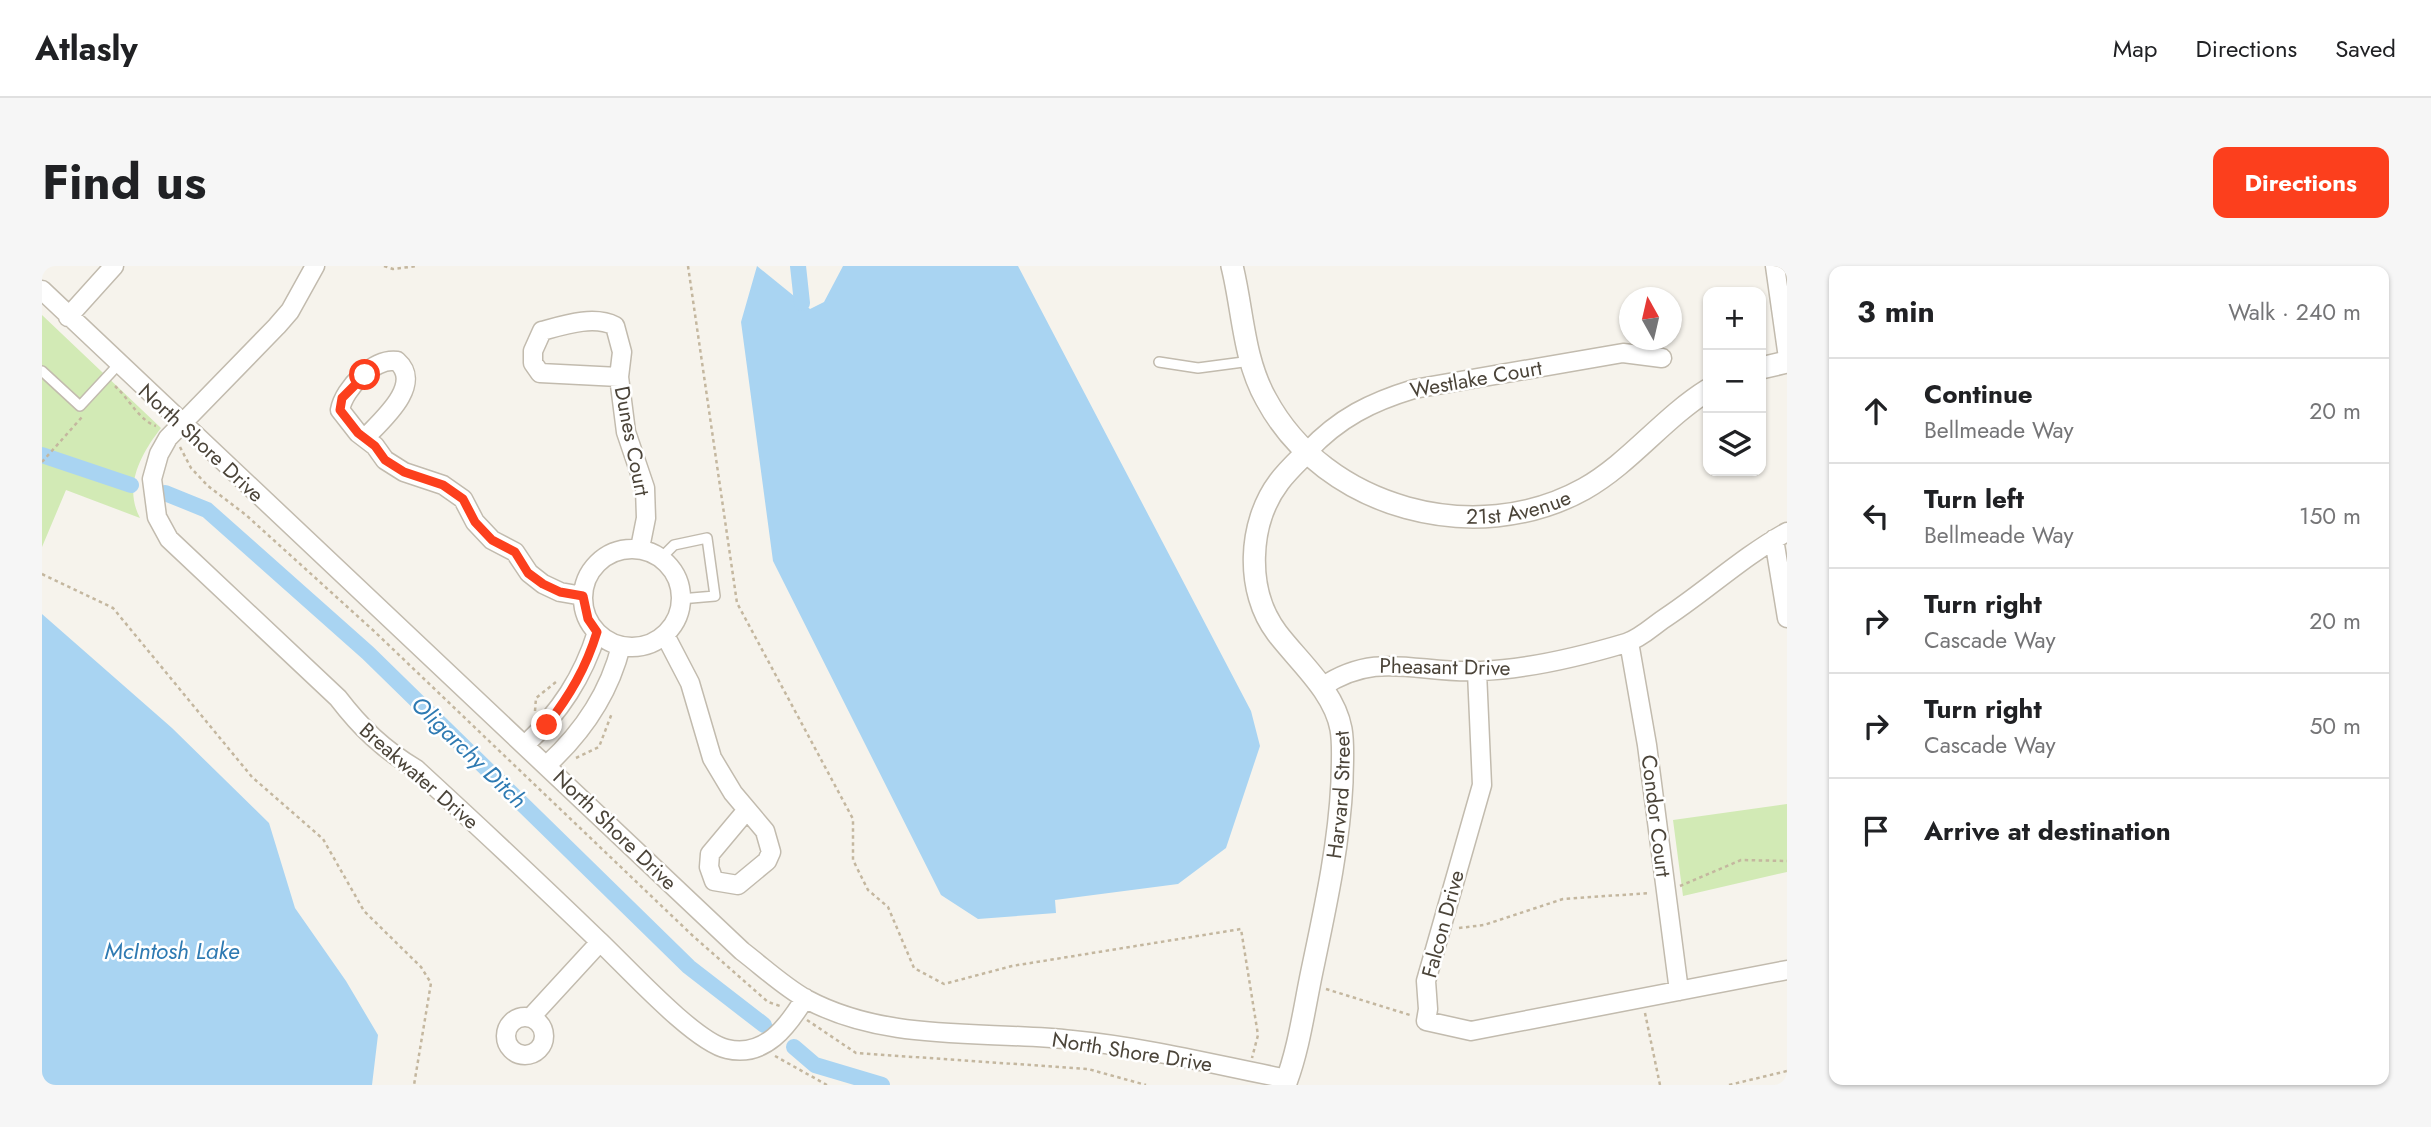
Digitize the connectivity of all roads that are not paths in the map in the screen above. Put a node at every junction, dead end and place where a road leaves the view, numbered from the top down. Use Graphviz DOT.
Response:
graph roads {
  1 [pos="114,266"];
  2 [pos="314,266"];
  3 [pos="1232,266"];
  4 [pos="1775,266"];
  5 [pos="42,290"];
  6 [pos="68,317"];
  7 [pos="1787,351"];
  8 [pos="1662,358"];
  9 [pos="1251,361"];
  10 [pos="1160,362"];
  11 [pos="1787,362"];
  12 [pos="118,365"];
  13 [pos="1766,367"];
  14 [pos="42,371"];
  15 [pos="619,376"];
  16 [pos="1703,393"];
  17 [pos="181,424"];
  18 [pos="365,438"];
  19 [pos="1308,451"];
  20 [pos="1781,535"];
  21 [pos="640,548"];
  22 [pos="661,558"];
  23 [pos="583,596"];
  24 [pos="680,599"];
  25 [pos="1787,618"];
  26 [pos="597,632"];
  27 [pos="665,635"];
  28 [pos="1629,642"];
  29 [pos="621,646"];
  30 [pos="1477,672"];
  31 [pos="1322,687"];
  32 [pos="525,745"];
  33 [pos="547,765"];
  34 [pos="746,811"];
  35 [pos="600,942"];
  36 [pos="1787,970"];
  37 [pos="1679,991"];
  38 [pos="803,1011"];
  39 [pos="531,1017"];
  40 [pos="1286,1082"];
  1 -- 6 [label="street"];
  2 -- 17 [label="street, Breakwater Drive"];
  3 -- 9 [label="street"];
  4 -- 7 [label="street"];
  5 -- 6 [label="street, North Shore Drive"];
  6 -- 12 [label="street, North Shore Drive"];
  8 -- 19 [label="street, Westlake Court"];
  9 -- 10 [label="lane"];
  9 -- 19 [label="street"];
  11 -- 13 [label="street"];
  12 -- 14 [label="lane"];
  12 -- 17 [label="street, North Shore Drive"];
  15 -- 15 [label="street, Dunes Court"];
  15 -- 21 [label="street, Dunes Court"];
  16 -- 19 [label="street, 21st Avenue"];
  17 -- 32 [label="street, North Shore Drive"];
  17 -- 35 [label="street, Breakwater Drive"];
  18 -- 23 [label="street"];
  19 -- 31 [label="street, Harvard Street"];
  20 -- 25 [label="street"];
  20 -- 28 [label="street, Pheasant Drive"];
  21 -- 22 [label="street"];
  21 -- 23 [label="street"];
  22 -- 24 [label="street"];
  22 -- 24 [label="lane"];
  23 -- 26 [label="street"];
  24 -- 27 [label="street"];
  26 -- 29 [label="street"];
  26 -- 32 [label="street"];
  27 -- 29 [label="street"];
  27 -- 34 [label="street"];
  28 -- 30 [label="street, Pheasant Drive"];
  28 -- 37 [label="street, Condor Court"];
  29 -- 33 [label="street"];
  30 -- 31 [label="street, Pheasant Drive"];
  30 -- 37 [label="street, Falcon Drive"];
  31 -- 40 [label="street, Harvard Street"];
  32 -- 33 [label="street, North Shore Drive"];
  33 -- 38 [label="street, North Shore Drive"];
  35 -- 38 [label="street, Breakwater Drive"];
  35 -- 39 [label="street"];
  36 -- 37 [label="street"];
  38 -- 40 [label="street, North Shore Drive"];
}
